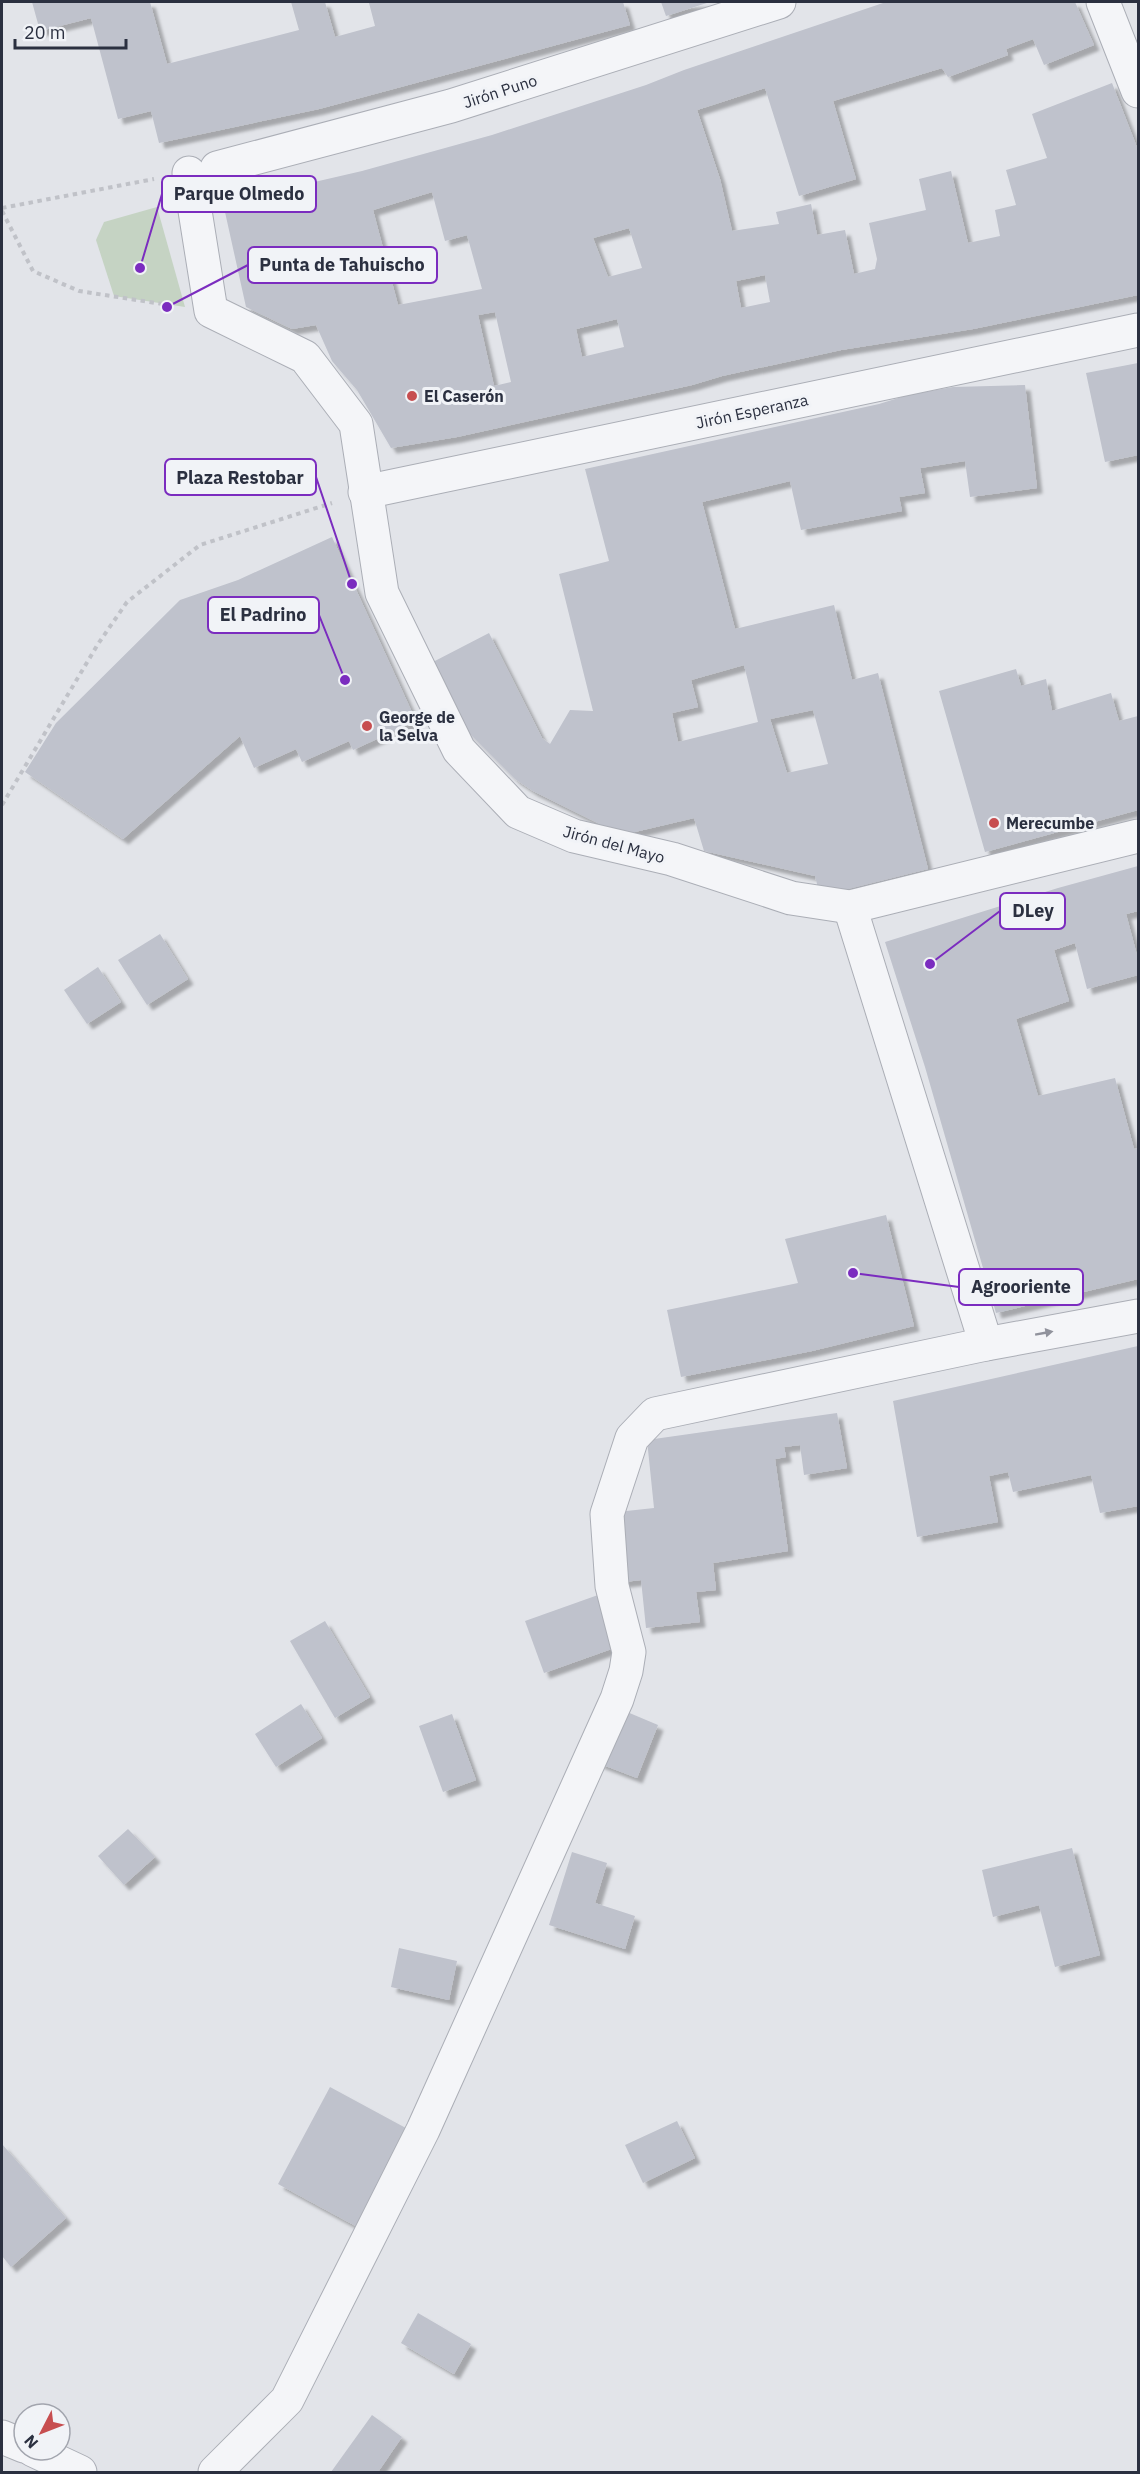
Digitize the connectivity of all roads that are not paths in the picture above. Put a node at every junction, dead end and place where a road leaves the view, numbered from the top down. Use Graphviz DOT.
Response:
graph roads {
  1 [pos="779,2"];
  2 [pos="1103,2"];
  3 [pos="1138,91"];
  4 [pos="211,311"];
  5 [pos="1138,330"];
  6 [pos="365,492"];
  7 [pos="1138,837"];
  8 [pos="850,907"];
  9 [pos="1138,1316"];
  10 [pos="986,1344"];
  11 [pos="59,2462"];
  12 [pos="80,2472"];
  13 [pos="215,2472"];
  1 -- 4 [label="street, Jirón Puno"];
  2 -- 3 [label="street"];
  4 -- 6 [label="street, Jirón del Mayo"];
  5 -- 6 [label="street, Jirón Esperanza"];
  6 -- 8 [label="street, Jirón del Mayo"];
  7 -- 8 [label="street, Jirón del Mayo"];
  8 -- 10 [label="street"];
  10 -- 9 [label="street, one-way"];
  10 -- 13 [label="street"];
  11 -- 12 [label="street"];
}
